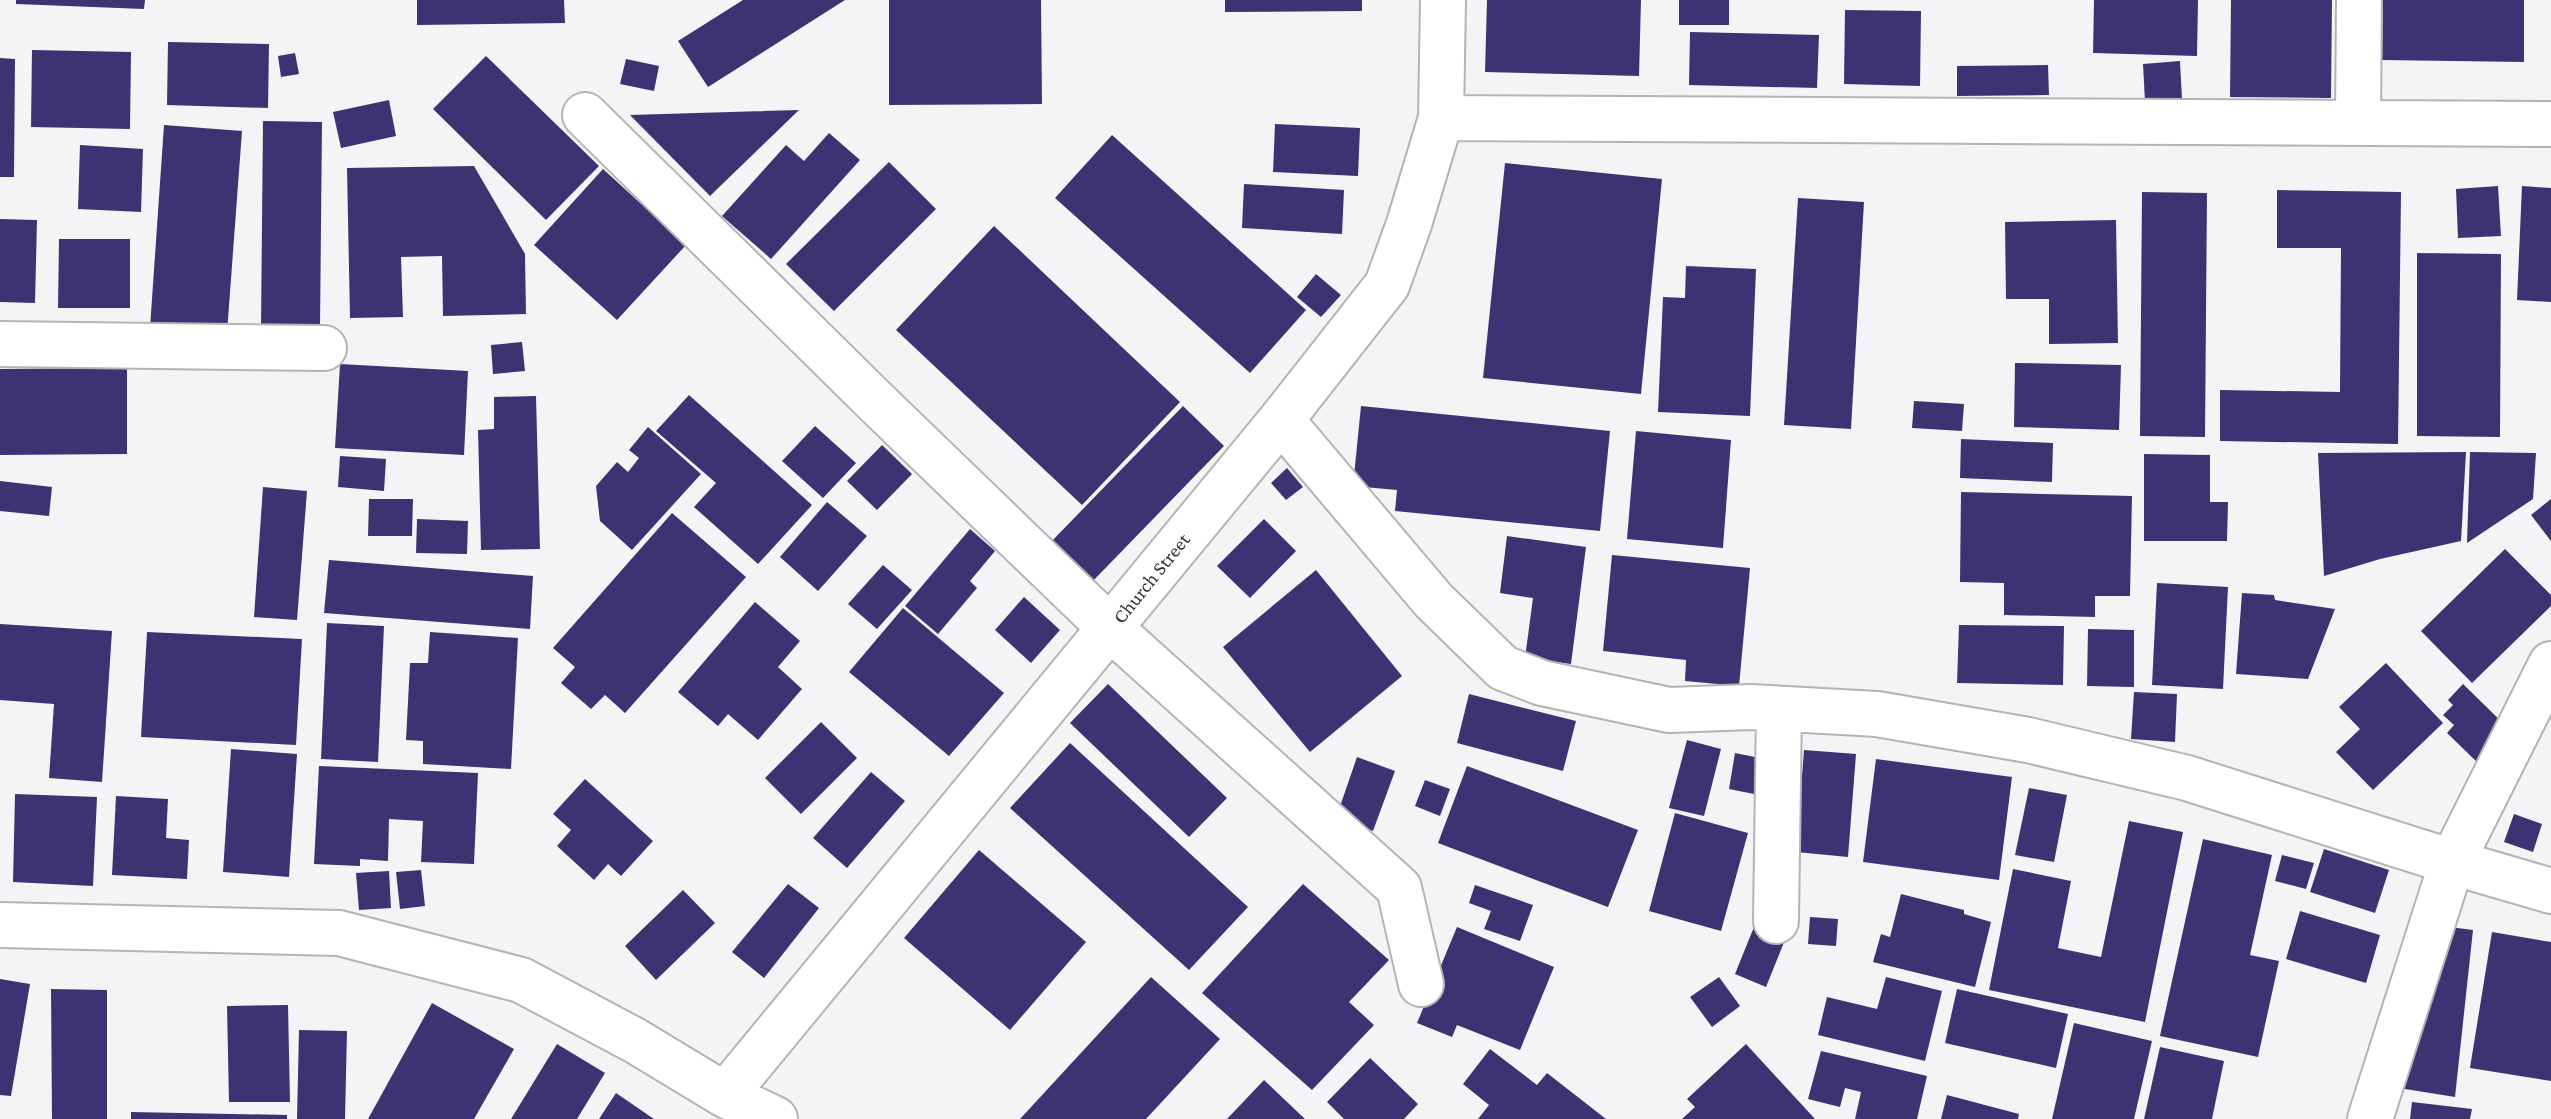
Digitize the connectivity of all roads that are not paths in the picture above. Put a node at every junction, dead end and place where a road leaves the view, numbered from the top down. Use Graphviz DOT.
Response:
graph roads {
  1 [pos="1443,0"];
  2 [pos="2359,0"];
  3 [pos="585,115"];
  4 [pos="1441,118"];
  5 [pos="2358,123"];
  6 [pos="2551,124"];
  7 [pos="0,344"];
  8 [pos="324,348"];
  9 [pos="1281,420"];
  10 [pos="1110,628"];
  11 [pos="2551,664"];
  12 [pos="1779,709"];
  13 [pos="2452,862"];
  14 [pos="2551,891"];
  15 [pos="1776,921"];
  16 [pos="0,925"];
  17 [pos="1421,984"];
  18 [pos="725,1095"];
  19 [pos="775,1119"];
  20 [pos="2370,1119"];
  1 -- 4 [label="street, Church Street"];
  2 -- 5 [label="street"];
  3 -- 10 [label="street"];
  4 -- 5 [label="street"];
  4 -- 9 [label="street, Church Street"];
  5 -- 6 [label="street"];
  7 -- 8 [label="street"];
  9 -- 10 [label="street, Church Street"];
  9 -- 12 [label="street"];
  10 -- 17 [label="street"];
  10 -- 18 [label="street, Church Street"];
  11 -- 13 [label="street"];
  12 -- 13 [label="street"];
  12 -- 15 [label="street"];
  13 -- 14 [label="street"];
  13 -- 20 [label="street"];
  16 -- 18 [label="street"];
  18 -- 19 [label="street"];
}
